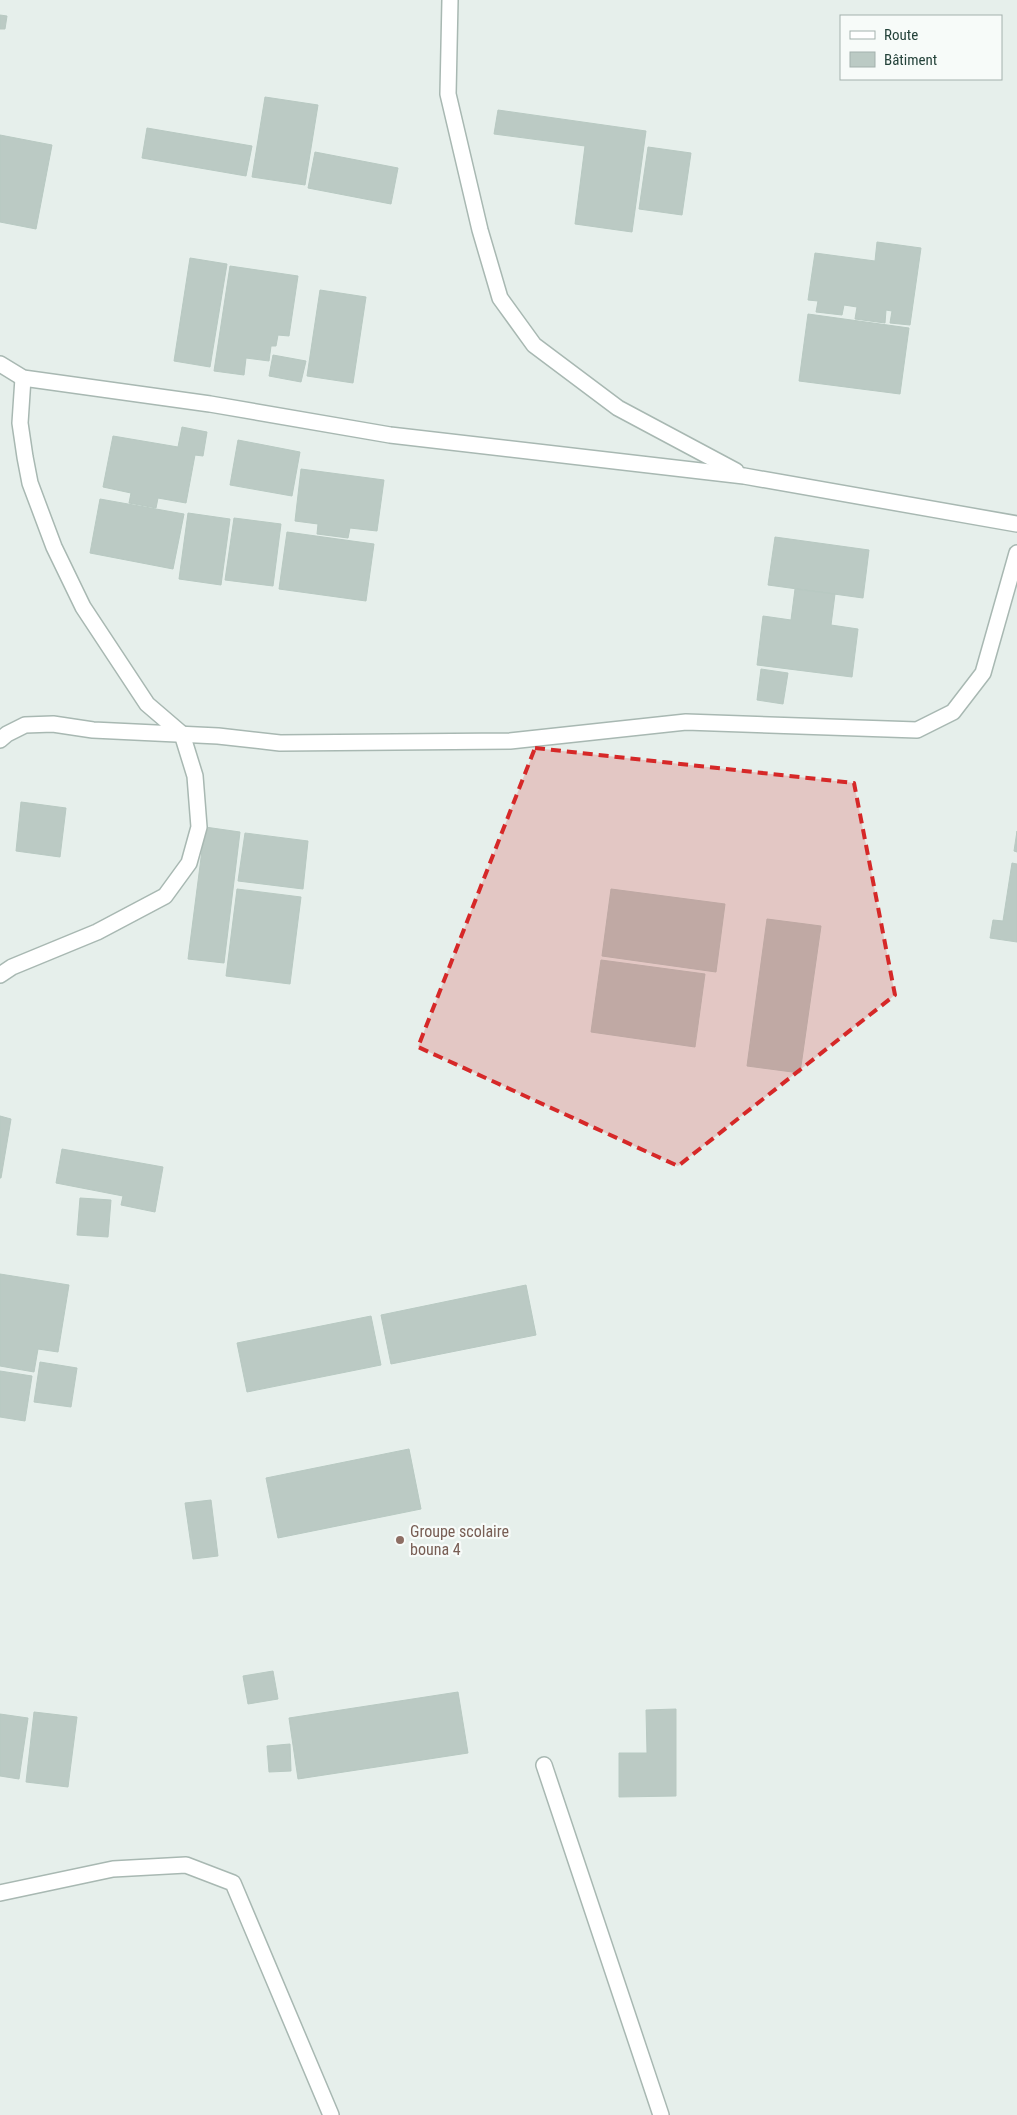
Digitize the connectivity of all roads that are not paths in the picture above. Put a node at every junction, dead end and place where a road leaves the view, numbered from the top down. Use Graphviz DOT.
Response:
graph roads {
  1 [pos="450,0"];
  2 [pos="0,364"];
  3 [pos="22,378"];
  4 [pos="744,476"];
  5 [pos="1017,524"];
  6 [pos="1017,553"];
  7 [pos="182,734"];
  8 [pos="0,740"];
  9 [pos="0,975"];
  10 [pos="544,1765"];
  11 [pos="0,1893"];
  12 [pos="331,2115"];
  13 [pos="660,2115"];
  1 -- 4 [label="street"];
  2 -- 3 [label="street"];
  3 -- 4 [label="street"];
  3 -- 7 [label="street"];
  4 -- 5 [label="street"];
  6 -- 7 [label="street"];
  7 -- 8 [label="street"];
  7 -- 9 [label="street"];
  10 -- 13 [label="street"];
  11 -- 12 [label="street"];
}
